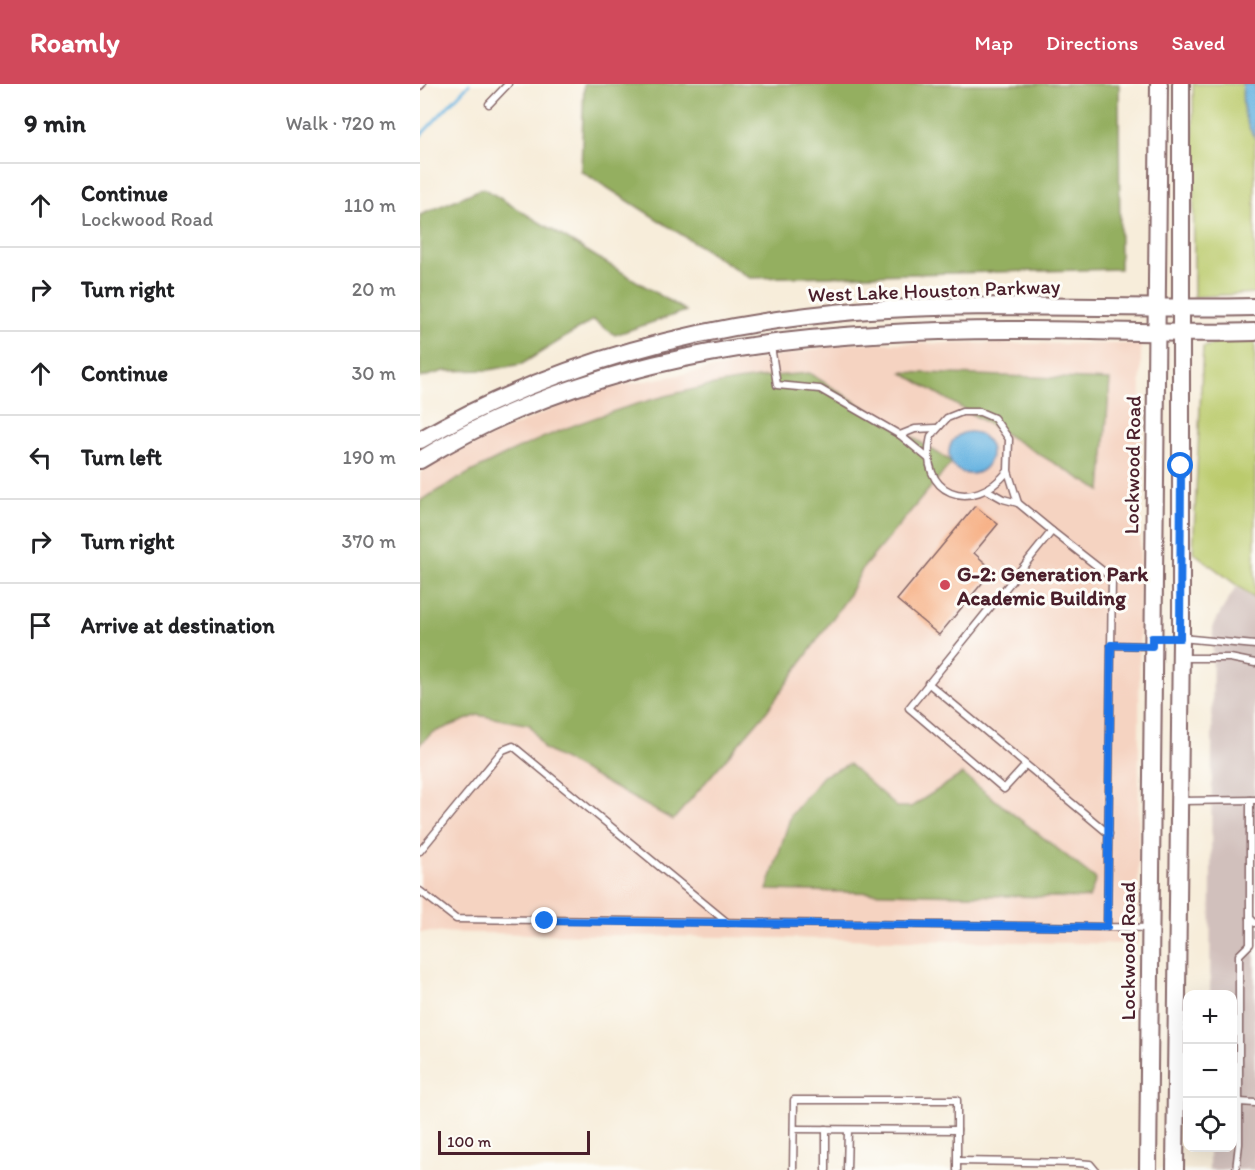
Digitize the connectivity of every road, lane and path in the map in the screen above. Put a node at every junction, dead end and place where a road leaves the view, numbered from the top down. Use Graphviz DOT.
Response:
graph roads {
  1 [pos="508,84"];
  2 [pos="1159,84"];
  3 [pos="1181,84"];
  4 [pos="489,104"];
  5 [pos="1255,307"];
  6 [pos="1156,308"];
  7 [pos="1181,309"];
  8 [pos="1156,332"];
  9 [pos="1181,332"];
  10 [pos="1255,332"];
  11 [pos="770,342"];
  12 [pos="936,428"];
  13 [pos="900,435"];
  14 [pos="420,440"];
  15 [pos="929,459"];
  16 [pos="420,460"];
  17 [pos="1008,471"];
  18 [pos="987,490"];
  19 [pos="1018,503"];
  20 [pos="1052,531"];
  21 [pos="1180,638"];
  22 [pos="1111,645"];
  23 [pos="1255,645"];
  24 [pos="1152,647"];
  25 [pos="1180,658"];
  26 [pos="1255,663"];
  27 [pos="928,683"];
  28 [pos="1025,766"];
  29 [pos="1252,800"];
  30 [pos="1179,801"];
  31 [pos="1109,834"];
  32 [pos="420,851"];
  33 [pos="420,891"];
  34 [pos="1252,920"];
  35 [pos="728,923"];
  36 [pos="1107,927"];
  37 [pos="1150,928"];
  38 [pos="1239,1102"];
  39 [pos="1255,1102"];
  40 [pos="794,1129"];
  41 [pos="826,1129"];
  42 [pos="848,1130"];
  43 [pos="957,1130"];
  44 [pos="957,1161"];
  45 [pos="998,1161"];
  46 [pos="793,1170"];
  47 [pos="826,1170"];
  48 [pos="848,1170"];
  49 [pos="957,1170"];
  50 [pos="998,1170"];
  51 [pos="1095,1170"];
  52 [pos="1148,1170"];
  53 [pos="1175,1170"];
  54 [pos="1236,1170"];
  1 -- 4 [label="lane"];
  2 -- 6 [label="main road, Lockwood Road"];
  3 -- 7 [label="main road"];
  5 -- 7 [label="main road, West Lake Houston Parkway"];
  6 -- 7 [label="main road, West Lake Houston Parkway"];
  6 -- 8 [label="main road, Lockwood Road"];
  6 -- 14 [label="main road, West Lake Houston Parkway"];
  7 -- 9 [label="main road"];
  8 -- 9 [label="main road, West Lake Houston Parkway"];
  8 -- 11 [label="main road, West Lake Houston Parkway"];
  8 -- 24 [label="main road, Lockwood Road"];
  9 -- 10 [label="main road, West Lake Houston Parkway"];
  9 -- 21 [label="main road"];
  11 -- 13 [label="lane"];
  11 -- 16 [label="main road, West Lake Houston Parkway"];
  12 -- 13 [label="lane"];
  12 -- 15 [label="lane"];
  12 -- 17 [label="lane"];
  13 -- 15 [label="lane"];
  15 -- 18 [label="lane"];
  17 -- 18 [label="lane"];
  17 -- 19 [label="lane"];
  18 -- 19 [label="lane"];
  19 -- 20 [label="lane"];
  20 -- 22 [label="lane"];
  20 -- 27 [label="lane"];
  21 -- 23 [label="lane"];
  21 -- 24 [label="main road"];
  21 -- 25 [label="main road"];
  22 -- 24 [label="lane"];
  22 -- 31 [label="lane"];
  24 -- 25 [label="main road"];
  24 -- 37 [label="main road, Lockwood Road"];
  25 -- 26 [label="lane"];
  25 -- 30 [label="main road"];
  27 -- 28 [label="lane"];
  27 -- 28 [label="lane"];
  28 -- 31 [label="lane"];
  29 -- 30 [label="lane"];
  29 -- 34 [label="lane"];
  30 -- 53 [label="main road"];
  31 -- 36 [label="lane"];
  32 -- 35 [label="lane"];
  33 -- 35 [label="lane"];
  34 -- 38 [label="lane"];
  35 -- 36 [label="lane"];
  36 -- 37 [label="lane"];
  37 -- 52 [label="main road, Lockwood Road"];
  38 -- 39 [label="lane"];
  38 -- 54 [label="lane"];
  40 -- 41 [label="lane"];
  40 -- 43 [label="lane"];
  40 -- 46 [label="lane"];
  41 -- 42 [label="lane"];
  41 -- 47 [label="lane"];
  42 -- 43 [label="lane"];
  42 -- 48 [label="lane"];
  43 -- 44 [label="lane"];
  44 -- 45 [label="lane"];
  44 -- 49 [label="lane"];
  45 -- 50 [label="lane"];
  45 -- 51 [label="lane"];
}
